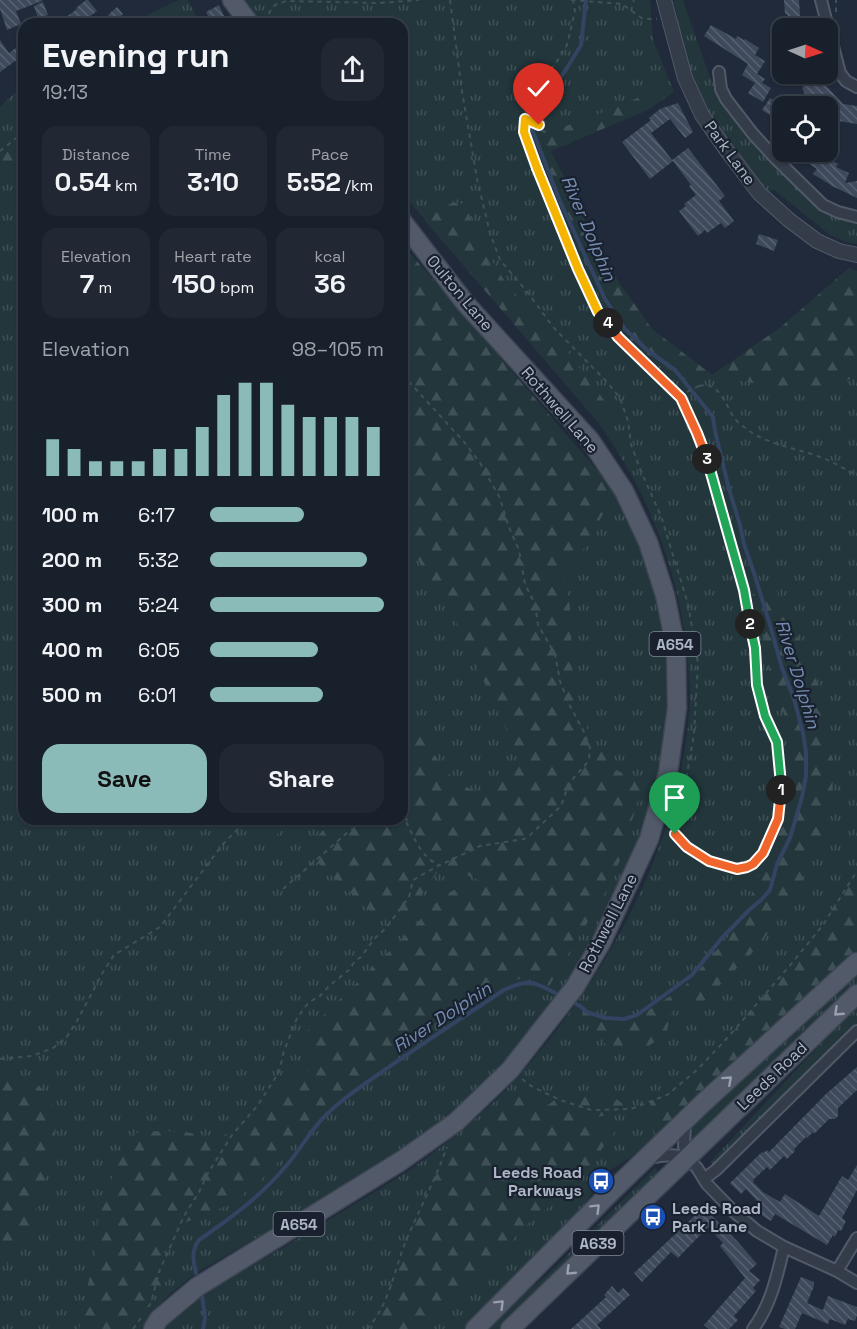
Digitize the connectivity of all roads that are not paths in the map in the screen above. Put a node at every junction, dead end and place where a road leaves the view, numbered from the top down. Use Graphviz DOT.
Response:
graph roads {
  1 [pos="232,0"];
  2 [pos="664,0"];
  3 [pos="821,0"];
  4 [pos="251,18"];
  5 [pos="718,72"];
  6 [pos="857,87"];
  7 [pos="857,216"];
  8 [pos="408,229"];
  9 [pos="857,255"];
  10 [pos="495,336"];
  11 [pos="857,962"];
  12 [pos="857,994"];
  13 [pos="857,1031"];
  14 [pos="685,1120"];
  15 [pos="687,1157"];
  16 [pos="646,1158"];
  17 [pos="704,1179"];
  18 [pos="857,1238"];
  19 [pos="784,1247"];
  20 [pos="837,1271"];
  21 [pos="857,1283"];
  22 [pos="153,1329"];
  23 [pos="476,1329"];
  24 [pos="510,1329"];
  25 [pos="753,1329"];
  1 -- 4 [label="main road"];
  2 -- 9 [label="street, Park Lane"];
  3 -- 6 [label="street"];
  5 -- 7 [label="street, Park Lane"];
  8 -- 10 [label="main road, Oulton Lane / A654"];
  10 -- 22 [label="main road, Rothwell Lane / A654"];
  14 -- 11 [label="main road, Leeds Road / A639, one-way"];
  12 -- 15 [label="main road, Leeds Road / A639, one-way"];
  13 -- 17 [label="street, Leeds Road"];
  14 -- 15 [label="street"];
  14 -- 16 [label="main road, Leeds Road / A639"];
  15 -- 16 [label="street"];
  15 -- 17 [label="street"];
  15 -- 24 [label="main road, Leeds Road / A639, one-way"];
  23 -- 16 [label="main road, Leeds Road / A639, one-way"];
  17 -- 19 [label="street"];
  18 -- 20 [label="street"];
  19 -- 20 [label="street"];
  19 -- 25 [label="street"];
  20 -- 21 [label="street"];
}
